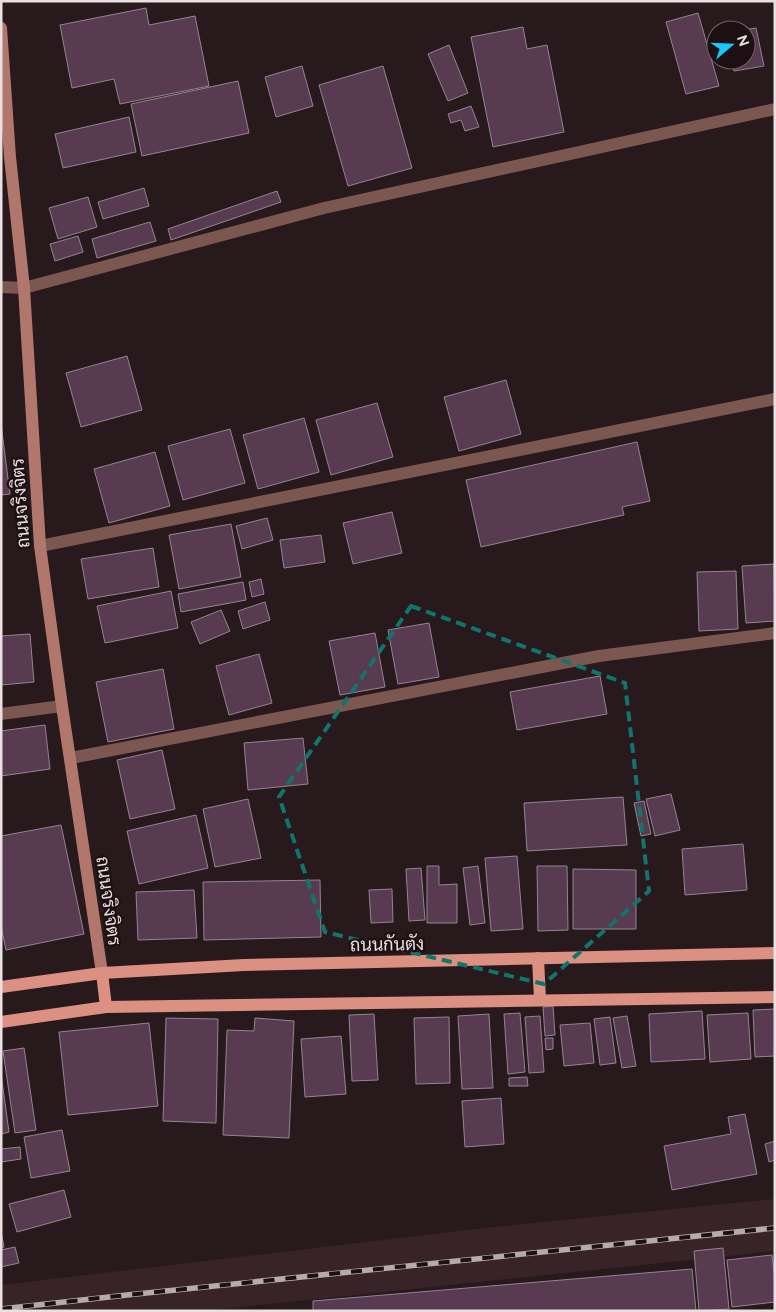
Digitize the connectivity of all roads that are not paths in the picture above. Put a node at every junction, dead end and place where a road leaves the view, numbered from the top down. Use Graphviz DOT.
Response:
graph roads {
  1 [pos="1,28"];
  2 [pos="775,109"];
  3 [pos="6,156"];
  4 [pos="1,287"];
  5 [pos="24,288"];
  6 [pos="775,399"];
  7 [pos="40,546"];
  8 [pos="775,633"];
  9 [pos="62,706"];
  10 [pos="1,714"];
  11 [pos="71,758"];
  12 [pos="775,953"];
  13 [pos="538,958"];
  14 [pos="102,973"];
  15 [pos="1,987"];
  16 [pos="775,997"];
  17 [pos="540,1000"];
  18 [pos="106,1007"];
  19 [pos="1,1022"];
  1 -- 3 [label="street, ถนนจริงจิตร"];
  2 -- 5 [label="street"];
  3 -- 5 [label="street, ถนนจริงจิตร"];
  4 -- 5 [label="street"];
  5 -- 7 [label="street, ถนนจริงจิตร"];
  6 -- 7 [label="street"];
  7 -- 9 [label="street, ถนนจริงจิตร"];
  8 -- 11 [label="street"];
  9 -- 10 [label="street"];
  9 -- 11 [label="street, ถนนจริงจิตร"];
  11 -- 14 [label="street, ถนนจริงจิตร"];
  12 -- 13 [label="main road, ถนนกันตัง"];
  13 -- 14 [label="main road, ถนนกันตัง"];
  13 -- 17 [label="main road"];
  14 -- 15 [label="main road, ถนนกันตัง"];
  14 -- 18 [label="main road"];
  16 -- 17 [label="main road"];
  17 -- 18 [label="main road"];
  18 -- 19 [label="main road"];
}
